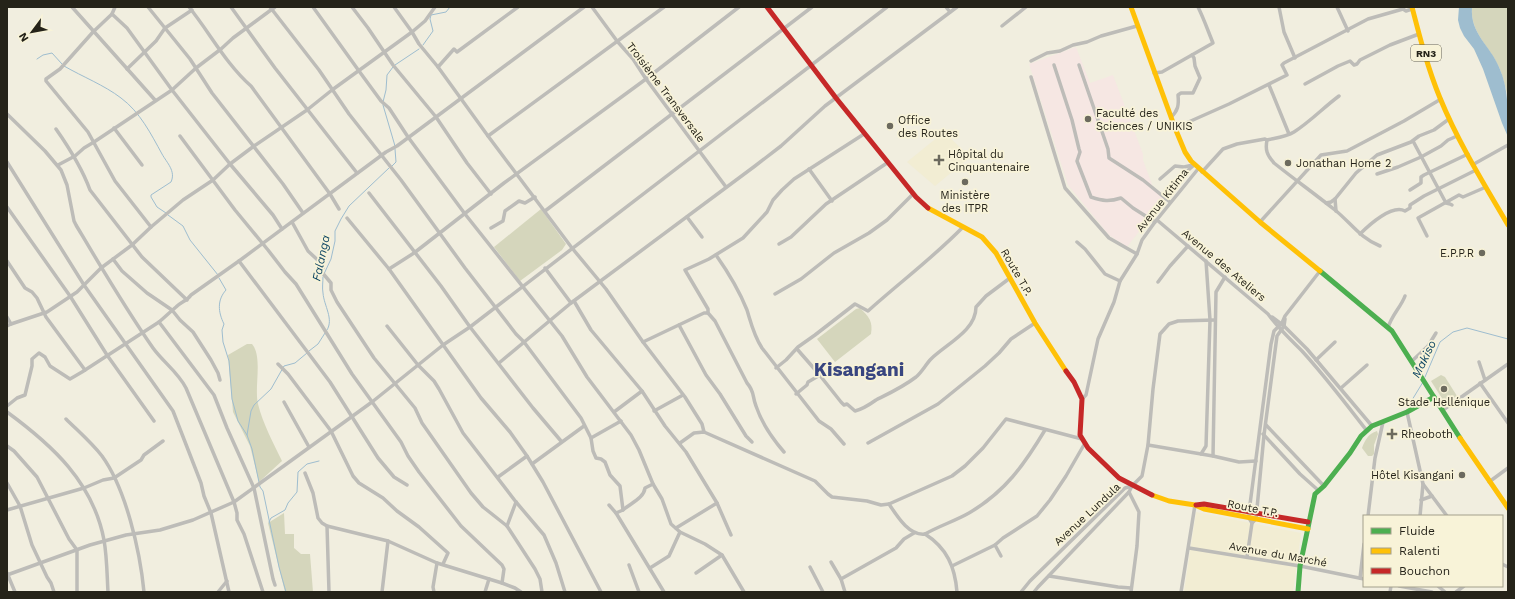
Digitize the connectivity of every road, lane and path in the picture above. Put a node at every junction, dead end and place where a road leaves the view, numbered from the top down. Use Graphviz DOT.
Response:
graph roads {
  1 [pos="72,7"];
  2 [pos="115,7"];
  3 [pos="148,7"];
  4 [pos="231,7"];
  5 [pos="313,7"];
  6 [pos="352,7"];
  7 [pos="394,7"];
  8 [pos="435,7"];
  9 [pos="518,7"];
  10 [pos="584,7"];
  11 [pos="592,7"];
  12 [pos="664,7"];
  13 [pos="738,7"];
  14 [pos="767,7"];
  15 [pos="812,7"];
  16 [pos="887,7"];
  17 [pos="946,7"];
  18 [pos="956,7"];
  19 [pos="1026,7"];
  20 [pos="1131,7"];
  21 [pos="1198,7"];
  22 [pos="1279,7"];
  23 [pos="1337,7"];
  24 [pos="190,8"];
  25 [pos="273,8"];
  26 [pos="1412,8"];
  27 [pos="950,12"];
  28 [pos="112,14"];
  29 [pos="1002,26"];
  30 [pos="1137,26"];
  31 [pos="165,28"];
  32 [pos="246,29"];
  33 [pos="784,29"];
  34 [pos="1348,30"];
  35 [pos="94,32"];
  36 [pos="412,32"];
  37 [pos="1419,34"];
  38 [pos="617,41"];
  39 [pos="221,50"];
  40 [pos="144,51"];
  41 [pos="385,52"];
  42 [pos="1192,55"];
  43 [pos="1295,58"];
  44 [pos="1031,62"];
  45 [pos="812,65"];
  46 [pos="1054,65"];
  47 [pos="1079,65"];
  48 [pos="438,67"];
  49 [pos="196,68"];
  50 [pos="127,69"];
  51 [pos="359,71"];
  52 [pos="1154,73"];
  53 [pos="1031,77"];
  54 [pos="646,79"];
  55 [pos="1305,84"];
  56 [pos="1268,85"];
  57 [pos="172,90"];
  58 [pos="332,90"];
  59 [pos="1339,96"];
  60 [pos="461,98"];
  61 [pos="836,98"];
  62 [pos="1441,99"];
  63 [pos="155,100"];
  64 [pos="307,110"];
  65 [pos="7,114"];
  66 [pos="672,114"];
  67 [pos="436,117"];
  68 [pos="1171,117"];
  69 [pos="1450,118"];
  70 [pos="114,128"];
  71 [pos="281,128"];
  72 [pos="1175,128"];
  73 [pos="56,129"];
  74 [pos="864,134"];
  75 [pos="1290,134"];
  76 [pos="1458,135"];
  77 [pos="180,136"];
  78 [pos="488,136"];
  79 [pos="408,137"];
  80 [pos="1266,140"];
  81 [pos="1413,141"];
  82 [pos="94,142"];
  83 [pos="1508,145"];
  84 [pos="254,146"];
  85 [pos="699,151"];
  86 [pos="1468,154"];
  87 [pos="381,155"];
  88 [pos="75,156"];
  89 [pos="1421,157"];
  90 [pos="7,162"];
  91 [pos="888,163"];
  92 [pos="230,164"];
  93 [pos="58,165"];
  94 [pos="142,165"];
  95 [pos="1476,167"];
  96 [pos="809,169"];
  97 [pos="1198,169"];
  98 [pos="357,173"];
  99 [pos="1430,173"];
  100 [pos="517,174"];
  101 [pos="1377,174"];
  102 [pos="1160,179"];
  103 [pos="213,180"];
  104 [pos="1296,181"];
  105 [pos="726,187"];
  106 [pos="1486,187"];
  107 [pos="1438,189"];
  108 [pos="1410,190"];
  109 [pos="369,193"];
  110 [pos="330,194"];
  111 [pos="491,194"];
  112 [pos="913,194"];
  113 [pos="535,197"];
  114 [pos="1166,199"];
  115 [pos="1335,199"];
  116 [pos="832,201"];
  117 [pos="1170,202"];
  118 [pos="1326,203"];
  119 [pos="1446,203"];
  120 [pos="1452,205"];
  121 [pos="7,207"];
  122 [pos="340,209"];
  123 [pos="546,211"];
  124 [pos="1336,211"];
  125 [pos="303,213"];
  126 [pos="465,214"];
  127 [pos="687,217"];
  128 [pos="347,218"];
  129 [pos="1156,221"];
  130 [pos="292,222"];
  131 [pos="1260,222"];
  132 [pos="1508,225"];
  133 [pos="151,227"];
  134 [pos="963,227"];
  135 [pos="491,228"];
  136 [pos="282,229"];
  137 [pos="440,232"];
  138 [pos="1360,234"];
  139 [pos="1427,236"];
  140 [pos="702,237"];
  141 [pos="1078,242"];
  142 [pos="263,243"];
  143 [pos="779,244"];
  144 [pos="132,245"];
  145 [pos="1188,246"];
  146 [pos="1380,246"];
  147 [pos="572,248"];
  148 [pos="414,253"];
  149 [pos="1137,254"];
  150 [pos="716,255"];
  151 [pos="113,259"];
  152 [pos="7,260"];
  153 [pos="239,261"];
  154 [pos="1206,261"];
  155 [pos="101,268"];
  156 [pos="545,268"];
  157 [pos="389,270"];
  158 [pos="1320,271"];
  159 [pos="1010,278"];
  160 [pos="1225,278"];
  161 [pos="600,281"];
  162 [pos="1120,281"];
  163 [pos="1158,282"];
  164 [pos="84,285"];
  165 [pos="522,286"];
  166 [pos="775,294"];
  167 [pos="70,296"];
  168 [pos="1405,296"];
  169 [pos="187,300"];
  170 [pos="573,302"];
  171 [pos="495,307"];
  172 [pos="172,310"];
  173 [pos="708,313"];
  174 [pos="46,314"];
  175 [pos="1268,314"];
  176 [pos="7,317"];
  177 [pos="550,320"];
  178 [pos="1210,320"];
  179 [pos="1215,320"];
  180 [pos="159,322"];
  181 [pos="1035,323"];
  182 [pos="1283,324"];
  183 [pos="9,325"];
  184 [pos="679,325"];
  185 [pos="387,326"];
  186 [pos="470,327"];
  187 [pos="1279,328"];
  188 [pos="1388,328"];
  189 [pos="142,331"];
  190 [pos="1436,333"];
  191 [pos="524,342"];
  192 [pos="643,342"];
  193 [pos="1335,342"];
  194 [pos="125,344"];
  195 [pos="443,345"];
  196 [pos="797,349"];
  197 [pos="107,355"];
  198 [pos="1316,360"];
  199 [pos="1412,362"];
  200 [pos="1479,362"];
  201 [pos="498,363"];
  202 [pos="1508,364"];
  203 [pos="418,365"];
  204 [pos="1367,365"];
  205 [pos="281,367"];
  206 [pos="776,368"];
  207 [pos="84,370"];
  208 [pos="820,375"];
  209 [pos="220,380"];
  210 [pos="1485,380"];
  211 [pos="395,383"];
  212 [pos="1480,383"];
  213 [pos="1340,388"];
  214 [pos="642,391"];
  215 [pos="796,394"];
  216 [pos="683,395"];
  217 [pos="1434,397"];
  218 [pos="1082,399"];
  219 [pos="284,402"];
  220 [pos="372,402"];
  221 [pos="7,406"];
  222 [pos="1442,410"];
  223 [pos="654,411"];
  224 [pos="7,412"];
  225 [pos="614,412"];
  226 [pos="1407,412"];
  227 [pos="352,416"];
  228 [pos="1206,417"];
  229 [pos="66,419"];
  230 [pos="1214,419"];
  231 [pos="1261,420"];
  232 [pos="154,421"];
  233 [pos="621,421"];
  234 [pos="1383,422"];
  235 [pos="1508,423"];
  236 [pos="1266,425"];
  237 [pos="584,426"];
  238 [pos="1372,426"];
  239 [pos="1045,430"];
  240 [pos="1260,430"];
  241 [pos="331,431"];
  242 [pos="1367,431"];
  243 [pos="704,432"];
  244 [pos="1264,435"];
  245 [pos="591,438"];
  246 [pos="163,441"];
  247 [pos="561,441"];
  248 [pos="1084,441"];
  249 [pos="752,442"];
  250 [pos="680,443"];
  251 [pos="868,443"];
  252 [pos="844,444"];
  253 [pos="1148,445"];
  254 [pos="7,446"];
  255 [pos="309,447"];
  256 [pos="784,452"];
  257 [pos="1201,454"];
  258 [pos="527,456"];
  259 [pos="1213,456"];
  260 [pos="1256,461"];
  261 [pos="532,464"];
  262 [pos="1508,468"];
  263 [pos="305,473"];
  264 [pos="498,477"];
  265 [pos="114,478"];
  266 [pos="1489,482"];
  267 [pos="7,483"];
  268 [pos="653,484"];
  269 [pos="1422,484"];
  270 [pos="407,485"];
  271 [pos="1132,486"];
  272 [pos="1324,486"];
  273 [pos="256,487"];
  274 [pos="84,488"];
  275 [pos="1319,491"];
  276 [pos="1129,492"];
  277 [pos="1432,496"];
  278 [pos="49,499"];
  279 [pos="1421,500"];
  280 [pos="234,502"];
  281 [pos="516,502"];
  282 [pos="717,503"];
  283 [pos="889,504"];
  284 [pos="609,505"];
  285 [pos="1195,506"];
  286 [pos="20,507"];
  287 [pos="1508,508"];
  288 [pos="7,510"];
  289 [pos="623,510"];
  290 [pos="1249,512"];
  291 [pos="211,513"];
  292 [pos="616,513"];
  293 [pos="1257,513"];
  294 [pos="1368,515"];
  295 [pos="1420,515"];
  296 [pos="1446,515"];
  297 [pos="1252,520"];
  298 [pos="1308,522"];
  299 [pos="327,526"];
  300 [pos="507,526"];
  301 [pos="676,528"];
  302 [pos="1308,529"];
  303 [pos="680,532"];
  304 [pos="914,533"];
  305 [pos="134,534"];
  306 [pos="925,534"];
  307 [pos="731,535"];
  308 [pos="388,541"];
  309 [pos="104,542"];
  310 [pos="995,545"];
  311 [pos="1189,548"];
  312 [pos="77,550"];
  313 [pos="722,555"];
  314 [pos="1001,556"];
  315 [pos="1247,557"];
  316 [pos="831,562"];
  317 [pos="1363,562"];
  318 [pos="41,563"];
  319 [pos="437,563"];
  320 [pos="443,564"];
  321 [pos="629,565"];
  322 [pos="952,566"];
  323 [pos="1300,566"];
  324 [pos="810,567"];
  325 [pos="650,568"];
  326 [pos="696,573"];
  327 [pos="7,574"];
  328 [pos="1049,576"];
  329 [pos="489,579"];
  330 [pos="841,579"];
  331 [pos="1362,579"];
  332 [pos="226,581"];
  333 [pos="502,583"];
  334 [pos="275,585"];
  335 [pos="1406,587"];
  336 [pos="1131,590"];
  337 [pos="15,592"];
  338 [pos="54,592"];
  339 [pos="77,592"];
  340 [pos="108,592"];
  341 [pos="144,592"];
  342 [pos="218,592"];
  343 [pos="229,592"];
  344 [pos="263,592"];
  345 [pos="329,592"];
  346 [pos="382,592"];
  347 [pos="434,592"];
  348 [pos="485,592"];
  349 [pos="521,592"];
  350 [pos="542,592"];
  351 [pos="565,592"];
  352 [pos="601,592"];
  353 [pos="638,592"];
  354 [pos="664,592"];
  355 [pos="744,592"];
  356 [pos="823,592"];
  357 [pos="845,592"];
  358 [pos="957,592"];
  359 [pos="1021,592"];
  360 [pos="1034,592"];
  361 [pos="1181,592"];
  362 [pos="1298,592"];
  363 [pos="1432,592"];
  1 -- 35 [label="street"];
  2 -- 28 [label="street"];
  3 -- 31 [label="street"];
  4 -- 32 [label="street"];
  5 -- 51 [label="street"];
  6 -- 41 [label="street"];
  7 -- 36 [label="street"];
  8 -- 36 [label="street"];
  9 -- 48 [label="street"];
  10 -- 60 [label="street"];
  11 -- 38 [label="street, Troisième Transversale"];
  12 -- 38 [label="street"];
  13 -- 54 [label="street"];
  14 -- 33 [label="main road, Route T.P."];
  15 -- 33 [label="street"];
  16 -- 45 [label="street"];
  17 -- 27 [label="street"];
  18 -- 27 [label="street"];
  19 -- 29 [label="street"];
  20 -- 30 [label="main road"];
  21 -- 42 [label="street"];
  22 -- 43 [label="street"];
  23 -- 34 [label="street"];
  24 -- 31 [label="street"];
  24 -- 39 [label="street"];
  25 -- 32 [label="street"];
  25 -- 58 [label="street"];
  26 -- 34 [label="street"];
  26 -- 37 [label="main road, RN3"];
  27 -- 61 [label="street"];
  28 -- 35 [label="street"];
  28 -- 40 [label="street"];
  30 -- 44 [label="street"];
  30 -- 52 [label="main road"];
  31 -- 40 [label="street"];
  31 -- 49 [label="street"];
  32 -- 39 [label="street"];
  32 -- 64 [label="street"];
  33 -- 45 [label="main road, Route T.P."];
  33 -- 66 [label="street"];
  34 -- 43 [label="street"];
  35 -- 50 [label="street"];
  35 -- 82 [label="street"];
  36 -- 41 [label="street"];
  36 -- 48 [label="street"];
  37 -- 55 [label="street"];
  37 -- 62 [label="main road, RN3"];
  38 -- 54 [label="street, Troisième Transversale"];
  38 -- 78 [label="street"];
  39 -- 49 [label="street"];
  39 -- 71 [label="street"];
  40 -- 50 [label="street"];
  40 -- 57 [label="street"];
  41 -- 51 [label="street"];
  41 -- 67 [label="street"];
  42 -- 52 [label="street"];
  42 -- 68 [label="street"];
  43 -- 56 [label="street"];
  45 -- 61 [label="main road, Route T.P."];
  45 -- 85 [label="street"];
  46 -- 129 [label="street, Avenue des Ateliers"];
  47 -- 114 [label="street"];
  48 -- 60 [label="street"];
  49 -- 57 [label="street"];
  49 -- 84 [label="street"];
  50 -- 63 [label="street"];
  51 -- 58 [label="street"];
  51 -- 79 [label="street"];
  52 -- 68 [label="main road"];
  53 -- 149 [label="street"];
  54 -- 66 [label="street, Troisième Transversale"];
  54 -- 100 [label="street"];
  56 -- 72 [label="street"];
  56 -- 75 [label="street"];
  57 -- 63 [label="street"];
  57 -- 92 [label="street"];
  58 -- 64 [label="street"];
  58 -- 87 [label="street"];
  59 -- 75 [label="street"];
  60 -- 67 [label="street"];
  60 -- 78 [label="street"];
  61 -- 74 [label="main road, Route T.P."];
  61 -- 105 [label="street"];
  62 -- 69 [label="main road, RN3"];
  62 -- 104 [label="street"];
  63 -- 70 [label="street"];
  64 -- 71 [label="street"];
  64 -- 98 [label="street"];
  65 -- 93 [label="street"];
  66 -- 85 [label="street, Troisième Transversale"];
  66 -- 123 [label="street"];
  67 -- 79 [label="street"];
  67 -- 111 [label="street"];
  68 -- 72 [label="main road"];
  69 -- 76 [label="main road, RN3"];
  69 -- 81 [label="street"];
  70 -- 82 [label="street"];
  70 -- 94 [label="street"];
  71 -- 84 [label="street"];
  71 -- 110 [label="street"];
  72 -- 97 [label="main road"];
  73 -- 88 [label="street"];
  74 -- 91 [label="main road, Route T.P."];
  74 -- 96 [label="street"];
  75 -- 80 [label="street"];
  76 -- 86 [label="main road, RN3"];
  76 -- 89 [label="street"];
  77 -- 103 [label="street"];
  78 -- 100 [label="street"];
  79 -- 87 [label="street"];
  79 -- 126 [label="street"];
  80 -- 97 [label="street"];
  80 -- 104 [label="street"];
  81 -- 89 [label="street"];
  81 -- 115 [label="street"];
  82 -- 88 [label="street"];
  82 -- 133 [label="street"];
  83 -- 95 [label="street"];
  84 -- 92 [label="street"];
  84 -- 125 [label="street"];
  85 -- 105 [label="street, Troisième Transversale"];
  85 -- 147 [label="street"];
  86 -- 95 [label="main road, RN3"];
  86 -- 99 [label="street"];
  87 -- 98 [label="street"];
  87 -- 137 [label="street"];
  88 -- 93 [label="street"];
  88 -- 144 [label="street"];
  89 -- 99 [label="street"];
  89 -- 101 [label="street"];
  90 -- 164 [label="street"];
  91 -- 112 [label="main road, Route T.P."];
  91 -- 116 [label="street"];
  92 -- 103 [label="street"];
  92 -- 136 [label="street"];
  93 -- 155 [label="street"];
  95 -- 106 [label="main road, RN3"];
  95 -- 107 [label="street"];
  96 -- 116 [label="street"];
  96 -- 150 [label="street"];
  97 -- 102 [label="street"];
  97 -- 114 [label="street"];
  97 -- 117 [label="street, Avenue Kitima"];
  97 -- 131 [label="main road"];
  98 -- 110 [label="street"];
  99 -- 107 [label="street"];
  99 -- 108 [label="street"];
  100 -- 111 [label="street"];
  100 -- 113 [label="street"];
  103 -- 133 [label="street"];
  103 -- 142 [label="street"];
  104 -- 118 [label="street"];
  104 -- 131 [label="street"];
  105 -- 127 [label="street"];
  106 -- 119 [label="street"];
  106 -- 132 [label="main road, RN3"];
  107 -- 119 [label="street"];
  107 -- 138 [label="street"];
  109 -- 148 [label="street"];
  110 -- 122 [label="street"];
  110 -- 125 [label="street"];
  111 -- 126 [label="street"];
  112 -- 134 [label="main road, Route T.P."];
  112 -- 166 [label="street"];
  113 -- 123 [label="street"];
  113 -- 135 [label="street"];
  114 -- 117 [label="street"];
  115 -- 118 [label="street"];
  115 -- 124 [label="street"];
  116 -- 143 [label="street"];
  117 -- 129 [label="street, Avenue Kitima"];
  118 -- 124 [label="street"];
  119 -- 120 [label="street"];
  119 -- 139 [label="street"];
  121 -- 167 [label="street"];
  123 -- 147 [label="street"];
  124 -- 138 [label="street"];
  125 -- 130 [label="street"];
  126 -- 137 [label="street"];
  126 -- 165 [label="street"];
  127 -- 140 [label="street"];
  127 -- 161 [label="street"];
  128 -- 157 [label="street"];
  129 -- 145 [label="street, Avenue des Ateliers"];
  129 -- 149 [label="street, Avenue Kitima"];
  130 -- 136 [label="street"];
  130 -- 211 [label="street"];
  131 -- 158 [label="main road"];
  133 -- 144 [label="street"];
  134 -- 159 [label="main road, Route T.P."];
  134 -- 196 [label="street"];
  136 -- 142 [label="street"];
  137 -- 148 [label="street"];
  137 -- 171 [label="street"];
  138 -- 146 [label="street"];
  141 -- 162 [label="street"];
  142 -- 153 [label="street"];
  142 -- 220 [label="street"];
  144 -- 151 [label="street"];
  144 -- 169 [label="street"];
  145 -- 154 [label="street, Avenue des Ateliers"];
  145 -- 163 [label="street"];
  147 -- 156 [label="street"];
  147 -- 161 [label="street"];
  148 -- 157 [label="street"];
  148 -- 186 [label="street"];
  149 -- 162 [label="street, Avenue Kitima"];
  150 -- 173 [label="street"];
  150 -- 206 [label="street"];
  151 -- 155 [label="street"];
  151 -- 172 [label="street"];
  152 -- 174 [label="street"];
  153 -- 169 [label="street"];
  153 -- 227 [label="street"];
  154 -- 160 [label="street, Avenue des Ateliers"];
  154 -- 178 [label="street"];
  155 -- 164 [label="street"];
  155 -- 189 [label="street"];
  156 -- 165 [label="street"];
  156 -- 170 [label="street"];
  157 -- 195 [label="street"];
  158 -- 182 [label="street"];
  158 -- 188 [label="main road"];
  159 -- 181 [label="main road, Route T.P."];
  159 -- 208 [label="street"];
  160 -- 175 [label="street, Avenue des Ateliers"];
  160 -- 179 [label="street"];
  161 -- 170 [label="street"];
  161 -- 192 [label="street"];
  162 -- 218 [label="street, Avenue Kitima"];
  164 -- 167 [label="street"];
  164 -- 194 [label="street"];
  165 -- 171 [label="street"];
  165 -- 177 [label="street"];
  167 -- 174 [label="street"];
  167 -- 197 [label="street"];
  168 -- 188 [label="street"];
  169 -- 172 [label="street"];
  170 -- 177 [label="street"];
  170 -- 214 [label="street"];
  171 -- 186 [label="street"];
  171 -- 191 [label="street"];
  172 -- 180 [label="street"];
  172 -- 209 [label="street"];
  173 -- 184 [label="street"];
  173 -- 256 [label="street"];
  174 -- 183 [label="street"];
  174 -- 207 [label="street"];
  175 -- 182 [label="street"];
  175 -- 187 [label="street, Avenue des Ateliers"];
  176 -- 183 [label="street"];
  177 -- 191 [label="street"];
  177 -- 225 [label="street"];
  178 -- 179 [label="street"];
  178 -- 228 [label="street"];
  178 -- 253 [label="street"];
  179 -- 230 [label="street"];
  180 -- 189 [label="street"];
  180 -- 273 [label="street"];
  181 -- 218 [label="main road, Route T.P."];
  181 -- 251 [label="street"];
  182 -- 187 [label="street"];
  182 -- 198 [label="street"];
  184 -- 192 [label="street"];
  184 -- 249 [label="street"];
  185 -- 203 [label="street"];
  186 -- 195 [label="street"];
  186 -- 201 [label="street"];
  187 -- 231 [label="street"];
  187 -- 236 [label="street"];
  187 -- 242 [label="street, Avenue des Ateliers"];
  188 -- 199 [label="main road"];
  189 -- 194 [label="street"];
  189 -- 280 [label="street"];
  190 -- 199 [label="street"];
  191 -- 201 [label="street"];
  191 -- 237 [label="street"];
  192 -- 216 [label="street"];
  193 -- 198 [label="street"];
  194 -- 197 [label="street"];
  194 -- 291 [label="street"];
  195 -- 203 [label="street"];
  195 -- 258 [label="street"];
  196 -- 206 [label="street"];
  196 -- 208 [label="street"];
  197 -- 207 [label="street"];
  197 -- 232 [label="street"];
  198 -- 213 [label="street"];
  199 -- 217 [label="main road"];
  200 -- 210 [label="street"];
  201 -- 247 [label="street"];
  202 -- 210 [label="street"];
  203 -- 211 [label="street"];
  203 -- 264 [label="street"];
  204 -- 213 [label="street"];
  205 -- 241 [label="street"];
  206 -- 215 [label="street"];
  207 -- 221 [label="street"];
  208 -- 215 [label="street"];
  210 -- 212 [label="street"];
  211 -- 220 [label="street"];
  211 -- 300 [label="street"];
  212 -- 222 [label="street"];
  212 -- 235 [label="street"];
  213 -- 238 [label="street"];
  214 -- 223 [label="street"];
  214 -- 225 [label="street"];
  215 -- 252 [label="street"];
  216 -- 223 [label="street"];
  216 -- 243 [label="street"];
  217 -- 222 [label="main road"];
  217 -- 226 [label="main road"];
  218 -- 248 [label="main road, Route T.P."];
  219 -- 255 [label="street"];
  220 -- 227 [label="street"];
  220 -- 333 [label="street"];
  222 -- 266 [label="main road"];
  223 -- 250 [label="street"];
  224 -- 274 [label="street"];
  225 -- 233 [label="street"];
  226 -- 234 [label="main road"];
  226 -- 269 [label="street"];
  227 -- 241 [label="street"];
  227 -- 270 [label="street"];
  228 -- 230 [label="street"];
  228 -- 257 [label="street"];
  229 -- 265 [label="street"];
  230 -- 259 [label="street"];
  231 -- 236 [label="street"];
  231 -- 240 [label="street"];
  233 -- 245 [label="street"];
  233 -- 268 [label="street"];
  234 -- 238 [label="main road"];
  234 -- 294 [label="street"];
  236 -- 244 [label="street"];
  236 -- 272 [label="street"];
  237 -- 245 [label="street"];
  237 -- 247 [label="street"];
  238 -- 242 [label="main road"];
  239 -- 248 [label="street"];
  239 -- 283 [label="street"];
  239 -- 306 [label="street"];
  240 -- 244 [label="street"];
  240 -- 260 [label="street"];
  241 -- 255 [label="street"];
  241 -- 320 [label="street"];
  242 -- 272 [label="main road"];
  243 -- 250 [label="street"];
  243 -- 283 [label="street"];
  244 -- 275 [label="street"];
  244 -- 293 [label="street"];
  245 -- 289 [label="street"];
  246 -- 265 [label="street"];
  247 -- 261 [label="street"];
  248 -- 271 [label="main road, Route T.P."];
  248 -- 310 [label="street"];
  250 -- 282 [label="street"];
  253 -- 257 [label="street"];
  253 -- 271 [label="street"];
  254 -- 278 [label="street"];
  255 -- 273 [label="street"];
  257 -- 259 [label="street"];
  258 -- 261 [label="street"];
  258 -- 264 [label="street"];
  259 -- 260 [label="street"];
  260 -- 290 [label="street"];
  261 -- 352 [label="street"];
  262 -- 266 [label="street"];
  263 -- 299 [label="street"];
  264 -- 281 [label="street"];
  265 -- 274 [label="street"];
  265 -- 305 [label="street"];
  266 -- 287 [label="main road"];
  267 -- 286 [label="street"];
  268 -- 289 [label="street"];
  268 -- 301 [label="street"];
  269 -- 277 [label="street"];
  269 -- 279 [label="street"];
  271 -- 276 [label="street, Avenue Lundula"];
  271 -- 285 [label="main road, Route T.P."];
  271 -- 359 [label="street, Avenue Lundula"];
  272 -- 275 [label="main road"];
  273 -- 280 [label="street"];
  273 -- 334 [label="street"];
  274 -- 278 [label="street"];
  274 -- 309 [label="street"];
  275 -- 298 [label="main road"];
  276 -- 328 [label="street, Avenue Lundula"];
  276 -- 336 [label="street"];
  277 -- 279 [label="street"];
  277 -- 296 [label="street"];
  278 -- 286 [label="street"];
  278 -- 312 [label="street"];
  279 -- 295 [label="street"];
  280 -- 291 [label="street"];
  280 -- 344 [label="street"];
  281 -- 300 [label="street"];
  281 -- 351 [label="street"];
  282 -- 301 [label="street"];
  282 -- 307 [label="street"];
  283 -- 304 [label="street"];
  284 -- 292 [label="street"];
  285 -- 290 [label="main road, Route T.P."];
  285 -- 297 [label="main road, Route T.P."];
  285 -- 311 [label="street"];
  286 -- 288 [label="street"];
  286 -- 318 [label="street"];
  289 -- 292 [label="street"];
  290 -- 293 [label="main road, Route T.P."];
  290 -- 297 [label="street"];
  291 -- 305 [label="street"];
  291 -- 332 [label="street"];
  292 -- 325 [label="street"];
  293 -- 297 [label="street"];
  293 -- 298 [label="main road, Route T.P."];
  297 -- 302 [label="main road, Route T.P."];
  297 -- 315 [label="street"];
  298 -- 302 [label="main road"];
  299 -- 308 [label="street"];
  299 -- 345 [label="street"];
  300 -- 350 [label="street"];
  301 -- 303 [label="street"];
  302 -- 323 [label="main road"];
  303 -- 313 [label="street"];
  303 -- 325 [label="street"];
  304 -- 306 [label="street"];
  304 -- 330 [label="street"];
  305 -- 309 [label="street"];
  305 -- 341 [label="street"];
  306 -- 322 [label="street"];
  308 -- 319 [label="street"];
  308 -- 346 [label="street"];
  309 -- 312 [label="street"];
  309 -- 340 [label="street"];
  310 -- 314 [label="street"];
  310 -- 322 [label="street"];
  311 -- 315 [label="street, Avenue du Marché"];
  311 -- 361 [label="street"];
  312 -- 318 [label="street"];
  312 -- 339 [label="street"];
  313 -- 326 [label="street"];
  313 -- 355 [label="street"];
  315 -- 323 [label="street, Avenue du Marché"];
  316 -- 330 [label="street"];
  317 -- 331 [label="street"];
  318 -- 327 [label="street"];
  318 -- 338 [label="street"];
  319 -- 320 [label="street"];
  319 -- 347 [label="street"];
  320 -- 329 [label="street"];
  321 -- 353 [label="street"];
  322 -- 358 [label="street"];
  323 -- 331 [label="street, Avenue du Marché"];
  323 -- 362 [label="main road"];
  324 -- 356 [label="street"];
  325 -- 354 [label="street"];
  327 -- 337 [label="street"];
  328 -- 336 [label="street"];
  328 -- 360 [label="street, Avenue Lundula"];
  329 -- 333 [label="street"];
  329 -- 348 [label="street"];
  330 -- 357 [label="street"];
  332 -- 342 [label="street"];
  332 -- 343 [label="street"];
  333 -- 349 [label="street"];
  335 -- 363 [label="street"];
}
